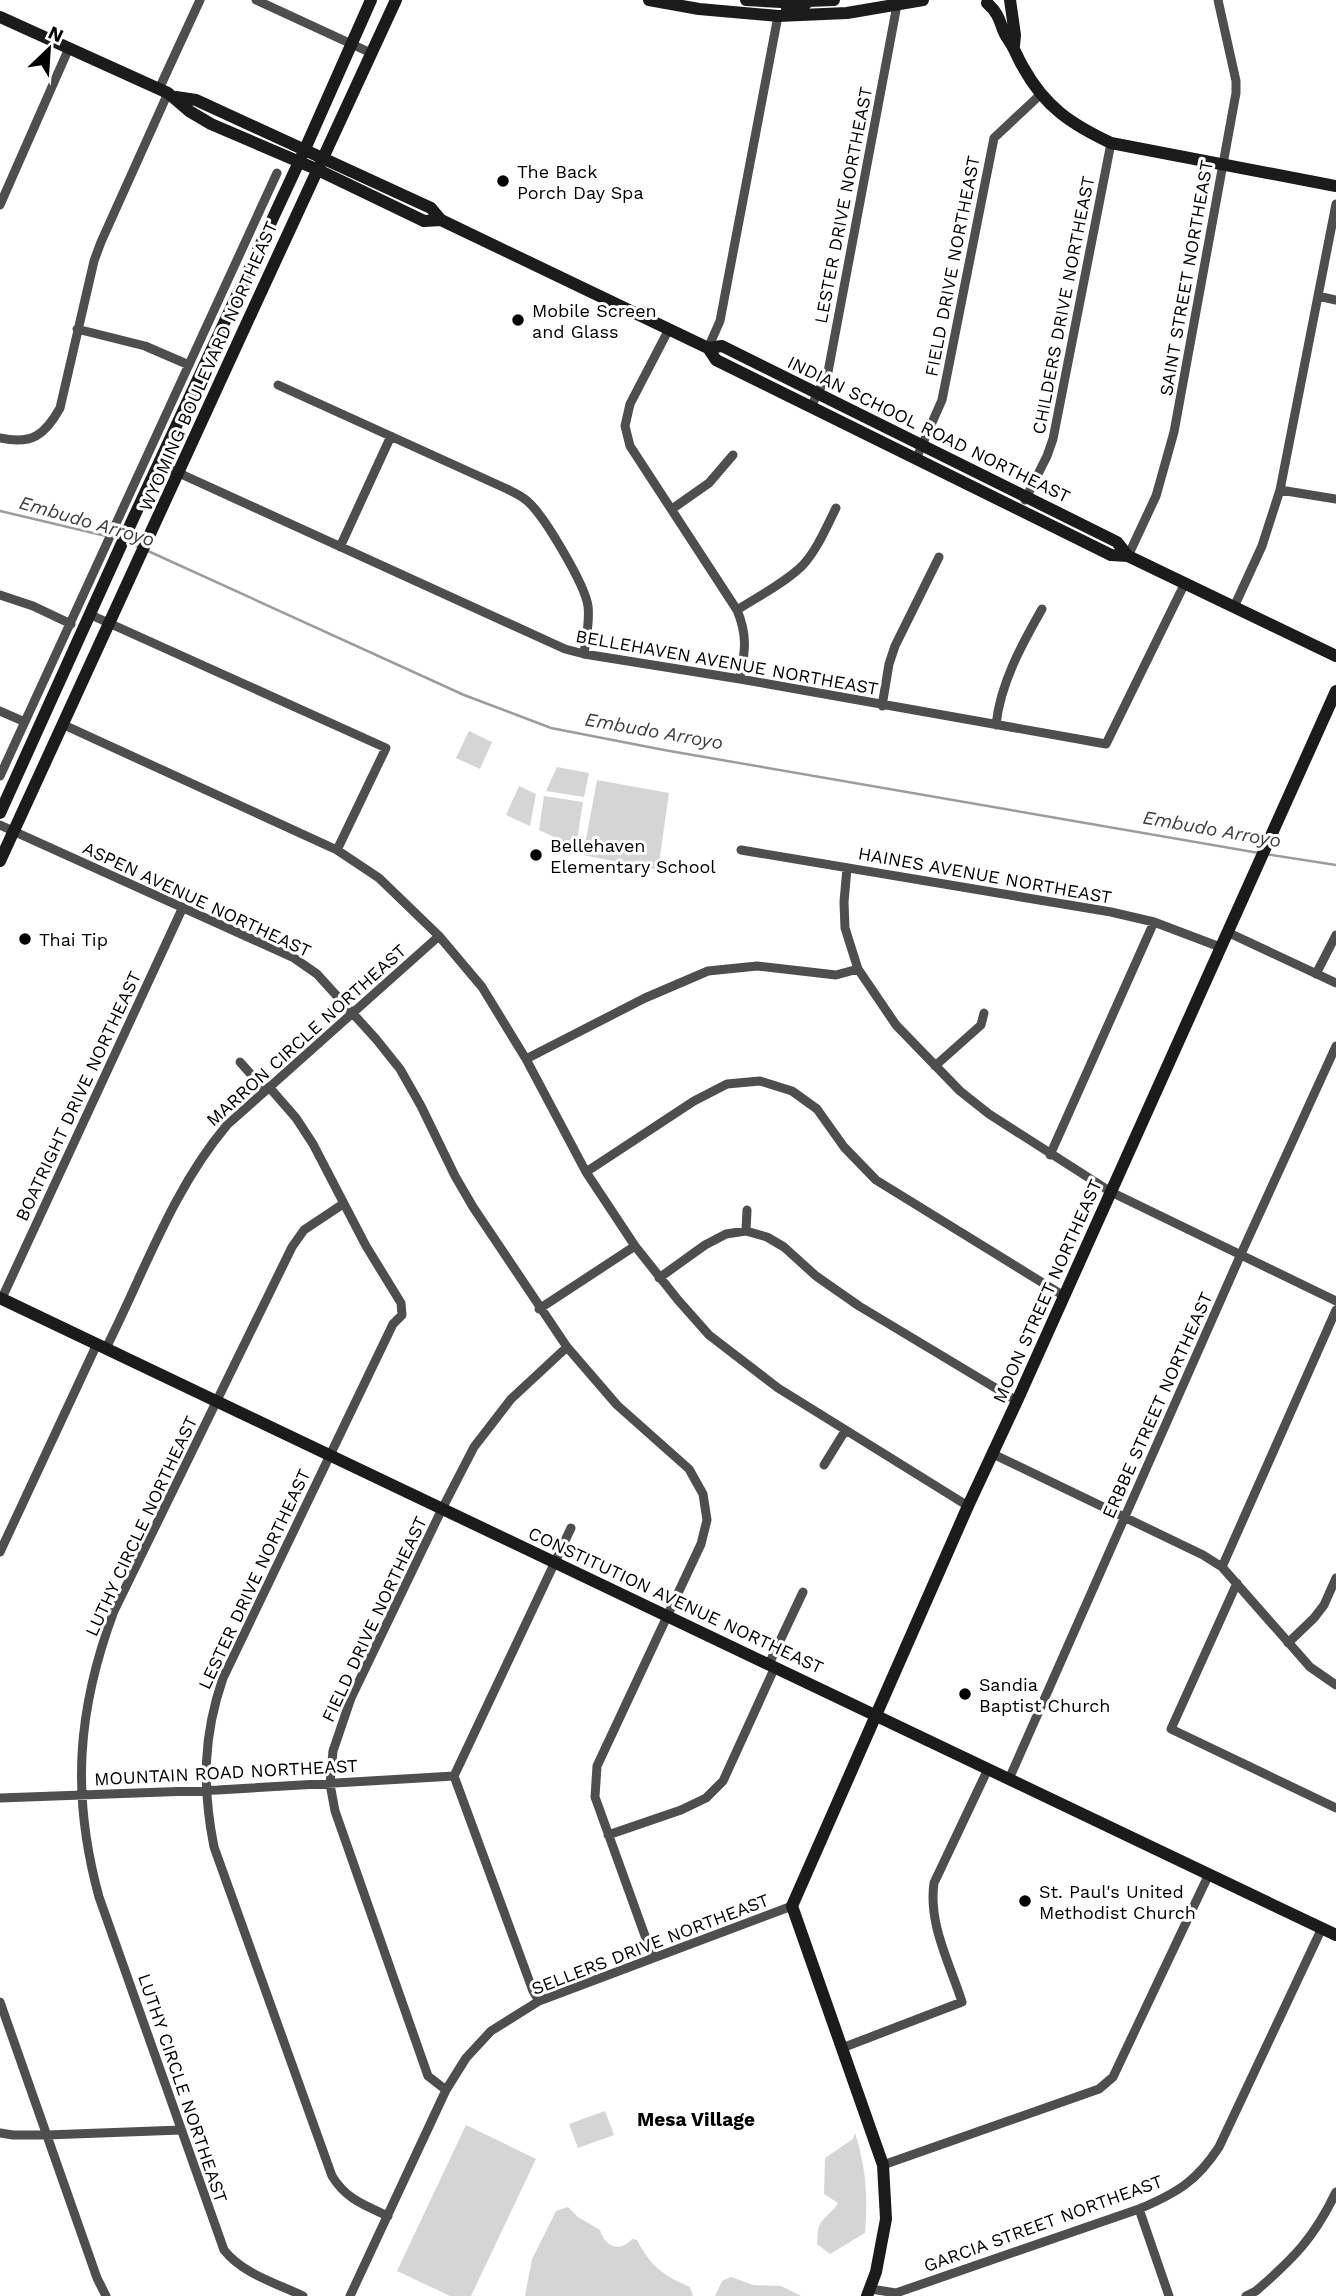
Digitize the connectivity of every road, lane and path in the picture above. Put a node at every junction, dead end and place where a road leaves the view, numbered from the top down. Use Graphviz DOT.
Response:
graph roads {
  1 [pos="200,0"];
  2 [pos="256,0"];
  3 [pos="371,0"];
  4 [pos="396,0"];
  5 [pos="649,0"];
  6 [pos="746,0"];
  7 [pos="834,0"];
  8 [pos="873,0"];
  9 [pos="923,0"];
  10 [pos="1005,0"];
  11 [pos="1010,0"];
  12 [pos="1218,0"];
  13 [pos="984,1"];
  14 [pos="808,2"];
  15 [pos="897,5"];
  16 [pos="714,10"];
  17 [pos="820,15"];
  18 [pos="778,16"];
  19 [pos="0,17"];
  20 [pos="350,44"];
  21 [pos="1014,46"];
  22 [pos="69,48"];
  23 [pos="371,53"];
  24 [pos="168,93"];
  25 [pos="1041,94"];
  26 [pos="1111,143"];
  27 [pos="305,149"];
  28 [pos="323,157"];
  29 [pos="298,162"];
  30 [pos="1224,164"];
  31 [pos="316,169"];
  32 [pos="277,173"];
  33 [pos="1336,186"];
  34 [pos="1336,204"];
  35 [pos="0,205"];
  36 [pos="441,220"];
  37 [pos="1318,296"];
  38 [pos="1336,300"];
  39 [pos="77,329"];
  40 [pos="669,329"];
  41 [pos="708,348"];
  42 [pos="189,365"];
  43 [pos="278,385"];
  44 [pos="818,393"];
  45 [pos="811,407"];
  46 [pos="391,436"];
  47 [pos="0,438"];
  48 [pos="921,445"];
  49 [pos="733,455"];
  50 [pos="916,458"];
  51 [pos="159,464"];
  52 [pos="179,473"];
  53 [pos="1280,490"];
  54 [pos="1027,497"];
  55 [pos="1336,499"];
  56 [pos="836,508"];
  57 [pos="672,509"];
  58 [pos="1021,510"];
  59 [pos="125,520"];
  60 [pos="340,547"];
  61 [pos="1128,556"];
  62 [pos="939,558"];
  63 [pos="1185,583"];
  64 [pos="0,595"];
  65 [pos="1234,607"];
  66 [pos="1042,609"];
  67 [pos="737,610"];
  68 [pos="90,615"];
  69 [pos="110,623"];
  70 [pos="71,624"];
  71 [pos="584,654"];
  72 [pos="1336,656"];
  73 [pos="740,680"];
  74 [pos="1336,691"];
  75 [pos="882,706"];
  76 [pos="0,711"];
  77 [pos="25,722"];
  78 [pos="64,725"];
  79 [pos="996,725"];
  80 [pos="0,776"];
  81 [pos="0,813"];
  82 [pos="0,825"];
  83 [pos="14,831"];
  84 [pos="337,850"];
  85 [pos="741,850"];
  86 [pos="0,861"];
  87 [pos="847,868"];
  88 [pos="183,907"];
  89 [pos="1154,922"];
  90 [pos="1227,932"];
  91 [pos="1336,935"];
  92 [pos="439,936"];
  93 [pos="1220,947"];
  94 [pos="858,969"];
  95 [pos="1316,974"];
  96 [pos="1336,983"];
  97 [pos="353,1013"];
  98 [pos="984,1013"];
  99 [pos="1336,1046"];
  100 [pos="526,1059"];
  101 [pos="240,1062"];
  102 [pos="935,1066"];
  103 [pos="267,1089"];
  104 [pos="1050,1155"];
  105 [pos="586,1172"];
  106 [pos="1111,1192"];
  107 [pos="343,1204"];
  108 [pos="747,1210"];
  109 [pos="746,1231"];
  110 [pos="635,1246"];
  111 [pos="1241,1254"];
  112 [pos="659,1278"];
  113 [pos="1064,1296"];
  114 [pos="1,1298"];
  115 [pos="1336,1301"];
  116 [pos="539,1309"];
  117 [pos="1336,1310"];
  118 [pos="102,1346"];
  119 [pos="567,1348"];
  120 [pos="217,1401"];
  121 [pos="1017,1401"];
  122 [pos="845,1431"];
  123 [pos="993,1454"];
  124 [pos="329,1455"];
  125 [pos="824,1465"];
  126 [pos="968,1506"];
  127 [pos="442,1509"];
  128 [pos="1125,1518"];
  129 [pos="571,1528"];
  130 [pos="0,1552"];
  131 [pos="554,1562"];
  132 [pos="1222,1567"];
  133 [pos="1336,1578"];
  134 [pos="1237,1583"];
  135 [pos="803,1592"];
  136 [pos="667,1616"];
  137 [pos="1288,1643"];
  138 [pos="772,1665"];
  139 [pos="1336,1685"];
  140 [pos="877,1716"];
  141 [pos="988,1769"];
  142 [pos="454,1776"];
  143 [pos="1009,1779"];
  144 [pos="330,1784"];
  145 [pos="206,1790"];
  146 [pos="82,1795"];
  147 [pos="0,1798"];
  148 [pos="1336,1808"];
  149 [pos="608,1835"];
  150 [pos="1209,1874"];
  151 [pos="792,1906"];
  152 [pos="1322,1928"];
  153 [pos="1336,1935"];
  154 [pos="653,1958"];
  155 [pos="539,2001"];
  156 [pos="0,2003"];
  157 [pos="842,2048"];
  158 [pos="446,2091"];
  159 [pos="181,2130"];
  160 [pos="0,2133"];
  161 [pos="47,2135"];
  162 [pos="883,2165"];
  163 [pos="1336,2192"];
  164 [pos="1139,2209"];
  165 [pos="388,2216"];
  166 [pos="869,2293"];
  167 [pos="106,2296"];
  168 [pos="303,2296"];
  169 [pos="350,2296"];
  170 [pos="1169,2296"];
  171 [pos="1246,2296"];
  1 -- 24 [label="street"];
  2 -- 20 [label="street"];
  3 -- 20 [label="street, WYOMING BOULEVARD NORTHEAST"];
  4 -- 23 [label="street, WYOMING BOULEVARD NORTHEAST"];
  5 -- 16 [label="street"];
  6 -- 14 [label="street"];
  7 -- 14 [label="street"];
  8 -- 17 [label="street"];
  9 -- 15 [label="street"];
  10 -- 13 [label="street"];
  11 -- 21 [label="street"];
  12 -- 30 [label="street, SAINT STREET NORTHEAST"];
  13 -- 21 [label="street"];
  14 -- 16 [label="street"];
  15 -- 17 [label="street"];
  15 -- 44 [label="street, LESTER DRIVE NORTHEAST"];
  16 -- 18 [label="street"];
  17 -- 18 [label="street"];
  18 -- 41 [label="street"];
  19 -- 22 [label="street, INDIAN SCHOOL ROAD NORTHEAST"];
  20 -- 23 [label="street"];
  20 -- 27 [label="street, WYOMING BOULEVARD NORTHEAST"];
  21 -- 25 [label="street"];
  22 -- 24 [label="street, INDIAN SCHOOL ROAD NORTHEAST"];
  22 -- 35 [label="street"];
  23 -- 28 [label="street, WYOMING BOULEVARD NORTHEAST"];
  24 -- 27 [label="street, INDIAN SCHOOL ROAD NORTHEAST"];
  24 -- 29 [label="street, INDIAN SCHOOL ROAD NORTHEAST"];
  24 -- 39 [label="street"];
  25 -- 26 [label="street"];
  25 -- 48 [label="street, FIELD DRIVE NORTHEAST"];
  26 -- 30 [label="street"];
  26 -- 54 [label="street, CHILDERS DRIVE NORTHEAST"];
  27 -- 28 [label="street, INDIAN SCHOOL ROAD NORTHEAST"];
  27 -- 29 [label="street, WYOMING BOULEVARD NORTHEAST"];
  28 -- 31 [label="street, WYOMING BOULEVARD NORTHEAST"];
  28 -- 36 [label="street, INDIAN SCHOOL ROAD NORTHEAST"];
  29 -- 31 [label="street, INDIAN SCHOOL ROAD NORTHEAST"];
  29 -- 51 [label="street, WYOMING BOULEVARD NORTHEAST"];
  30 -- 33 [label="street"];
  30 -- 61 [label="street, SAINT STREET NORTHEAST"];
  31 -- 36 [label="street, INDIAN SCHOOL ROAD NORTHEAST"];
  31 -- 52 [label="street, WYOMING BOULEVARD NORTHEAST"];
  32 -- 42 [label="street"];
  34 -- 37 [label="street"];
  36 -- 40 [label="street, INDIAN SCHOOL ROAD NORTHEAST"];
  37 -- 38 [label="street"];
  37 -- 53 [label="street"];
  39 -- 42 [label="street"];
  39 -- 47 [label="street"];
  40 -- 41 [label="street, INDIAN SCHOOL ROAD NORTHEAST"];
  40 -- 57 [label="street"];
  41 -- 44 [label="street, INDIAN SCHOOL ROAD NORTHEAST"];
  41 -- 45 [label="street, INDIAN SCHOOL ROAD NORTHEAST"];
  42 -- 59 [label="street"];
  43 -- 46 [label="street"];
  44 -- 45 [label="street, LESTER DRIVE NORTHEAST"];
  44 -- 48 [label="street, INDIAN SCHOOL ROAD NORTHEAST"];
  45 -- 50 [label="street, INDIAN SCHOOL ROAD NORTHEAST"];
  46 -- 60 [label="street"];
  46 -- 71 [label="street"];
  48 -- 50 [label="street, FIELD DRIVE NORTHEAST"];
  48 -- 54 [label="street, INDIAN SCHOOL ROAD NORTHEAST"];
  49 -- 57 [label="street"];
  50 -- 58 [label="street, INDIAN SCHOOL ROAD NORTHEAST"];
  51 -- 52 [label="street, BELLEHAVEN AVENUE NORTHEAST"];
  51 -- 59 [label="street, WYOMING BOULEVARD NORTHEAST"];
  52 -- 60 [label="street, BELLEHAVEN AVENUE NORTHEAST"];
  52 -- 69 [label="street, WYOMING BOULEVARD NORTHEAST"];
  53 -- 55 [label="street"];
  53 -- 65 [label="street"];
  54 -- 58 [label="street, CHILDERS DRIVE NORTHEAST"];
  54 -- 61 [label="street, INDIAN SCHOOL ROAD NORTHEAST"];
  56 -- 67 [label="street"];
  57 -- 67 [label="street"];
  58 -- 61 [label="street, INDIAN SCHOOL ROAD NORTHEAST"];
  59 -- 68 [label="street, WYOMING BOULEVARD NORTHEAST"];
  59 -- 70 [label="street"];
  60 -- 71 [label="street, BELLEHAVEN AVENUE NORTHEAST"];
  61 -- 63 [label="street, INDIAN SCHOOL ROAD NORTHEAST"];
  62 -- 75 [label="street"];
  63 -- 65 [label="street, INDIAN SCHOOL ROAD NORTHEAST"];
  63 -- 79 [label="street, BELLEHAVEN AVENUE NORTHEAST"];
  64 -- 70 [label="street"];
  65 -- 72 [label="street, INDIAN SCHOOL ROAD NORTHEAST"];
  66 -- 79 [label="street"];
  67 -- 73 [label="street"];
  68 -- 69 [label="street"];
  68 -- 81 [label="street, WYOMING BOULEVARD NORTHEAST"];
  69 -- 78 [label="street, WYOMING BOULEVARD NORTHEAST"];
  69 -- 84 [label="street"];
  70 -- 77 [label="street"];
  71 -- 73 [label="street, BELLEHAVEN AVENUE NORTHEAST"];
  73 -- 75 [label="street, BELLEHAVEN AVENUE NORTHEAST"];
  74 -- 90 [label="street, MOON STREET NORTHEAST"];
  75 -- 79 [label="street, BELLEHAVEN AVENUE NORTHEAST"];
  76 -- 77 [label="street"];
  77 -- 80 [label="street"];
  78 -- 83 [label="street, WYOMING BOULEVARD NORTHEAST"];
  78 -- 84 [label="street"];
  82 -- 83 [label="street, ASPEN AVENUE NORTHEAST"];
  83 -- 86 [label="street, WYOMING BOULEVARD NORTHEAST"];
  83 -- 88 [label="street, ASPEN AVENUE NORTHEAST"];
  84 -- 92 [label="street"];
  85 -- 87 [label="street, HAINES AVENUE NORTHEAST"];
  87 -- 89 [label="street, HAINES AVENUE NORTHEAST"];
  87 -- 94 [label="street"];
  88 -- 97 [label="street, ASPEN AVENUE NORTHEAST"];
  88 -- 114 [label="street, BOATRIGHT DRIVE NORTHEAST"];
  89 -- 93 [label="street, HAINES AVENUE NORTHEAST"];
  89 -- 104 [label="street"];
  90 -- 93 [label="street, MOON STREET NORTHEAST"];
  90 -- 95 [label="street"];
  91 -- 95 [label="street"];
  92 -- 97 [label="street, MARRON CIRCLE NORTHEAST"];
  92 -- 100 [label="street"];
  93 -- 106 [label="street, MOON STREET NORTHEAST"];
  94 -- 100 [label="street"];
  94 -- 102 [label="street"];
  95 -- 96 [label="street"];
  97 -- 103 [label="street, MARRON CIRCLE NORTHEAST"];
  97 -- 116 [label="street, ASPEN AVENUE NORTHEAST"];
  98 -- 102 [label="street"];
  99 -- 111 [label="street, ERBBE STREET NORTHEAST"];
  100 -- 105 [label="street"];
  101 -- 103 [label="street, LESTER DRIVE NORTHEAST"];
  102 -- 104 [label="street"];
  103 -- 107 [label="street, LESTER DRIVE NORTHEAST"];
  103 -- 118 [label="street, MARRON CIRCLE NORTHEAST"];
  104 -- 106 [label="street"];
  105 -- 110 [label="street"];
  105 -- 113 [label="street"];
  106 -- 111 [label="street"];
  106 -- 113 [label="street, MOON STREET NORTHEAST"];
  107 -- 120 [label="street, LUTHY CIRCLE NORTHEAST"];
  107 -- 124 [label="street, LESTER DRIVE NORTHEAST"];
  108 -- 109 [label="street"];
  109 -- 112 [label="street"];
  109 -- 121 [label="street"];
  110 -- 112 [label="street"];
  110 -- 116 [label="street"];
  111 -- 115 [label="street"];
  111 -- 128 [label="street, ERBBE STREET NORTHEAST"];
  112 -- 122 [label="street"];
  113 -- 121 [label="street, MOON STREET NORTHEAST"];
  114 -- 118 [label="street, CONSTITUTION AVENUE NORTHEAST"];
  116 -- 119 [label="street, ASPEN AVENUE NORTHEAST"];
  117 -- 132 [label="street"];
  118 -- 120 [label="street, CONSTITUTION AVENUE NORTHEAST"];
  118 -- 130 [label="street, MARRON CIRCLE NORTHEAST"];
  119 -- 127 [label="street, FIELD DRIVE NORTHEAST"];
  119 -- 136 [label="street, ASPEN AVENUE NORTHEAST"];
  120 -- 124 [label="street, CONSTITUTION AVENUE NORTHEAST"];
  120 -- 146 [label="street, LUTHY CIRCLE NORTHEAST"];
  121 -- 123 [label="street, MOON STREET NORTHEAST"];
  122 -- 125 [label="street"];
  122 -- 126 [label="street"];
  123 -- 126 [label="street, MOON STREET NORTHEAST"];
  123 -- 128 [label="street"];
  124 -- 127 [label="street, CONSTITUTION AVENUE NORTHEAST"];
  124 -- 145 [label="street, LESTER DRIVE NORTHEAST"];
  126 -- 140 [label="street, MOON STREET NORTHEAST"];
  127 -- 131 [label="street, CONSTITUTION AVENUE NORTHEAST"];
  127 -- 144 [label="street, FIELD DRIVE NORTHEAST"];
  128 -- 132 [label="street"];
  128 -- 143 [label="street, ERBBE STREET NORTHEAST"];
  129 -- 131 [label="street"];
  131 -- 136 [label="street, CONSTITUTION AVENUE NORTHEAST"];
  131 -- 142 [label="street"];
  132 -- 134 [label="street"];
  133 -- 137 [label="street"];
  134 -- 137 [label="street"];
  134 -- 148 [label="street"];
  135 -- 138 [label="street"];
  136 -- 138 [label="street, CONSTITUTION AVENUE NORTHEAST"];
  136 -- 149 [label="street"];
  137 -- 139 [label="street"];
  138 -- 140 [label="street, CONSTITUTION AVENUE NORTHEAST"];
  138 -- 149 [label="street"];
  140 -- 141 [label="street, CONSTITUTION AVENUE NORTHEAST"];
  140 -- 151 [label="street, MOON STREET NORTHEAST"];
  141 -- 143 [label="street, CONSTITUTION AVENUE NORTHEAST"];
  141 -- 157 [label="street"];
  142 -- 144 [label="street, MOUNTAIN ROAD NORTHEAST"];
  142 -- 155 [label="street"];
  143 -- 150 [label="street, CONSTITUTION AVENUE NORTHEAST"];
  144 -- 145 [label="street, MOUNTAIN ROAD NORTHEAST"];
  144 -- 158 [label="street, FIELD DRIVE NORTHEAST"];
  145 -- 146 [label="street, MOUNTAIN ROAD NORTHEAST"];
  145 -- 165 [label="street, LESTER DRIVE NORTHEAST"];
  146 -- 147 [label="street, MOUNTAIN ROAD NORTHEAST"];
  146 -- 159 [label="street, LUTHY CIRCLE NORTHEAST"];
  149 -- 154 [label="street"];
  150 -- 152 [label="street, CONSTITUTION AVENUE NORTHEAST"];
  150 -- 162 [label="street"];
  151 -- 154 [label="street, SELLERS DRIVE NORTHEAST"];
  151 -- 157 [label="street"];
  152 -- 153 [label="street, CONSTITUTION AVENUE NORTHEAST"];
  152 -- 164 [label="street, GARCIA STREET NORTHEAST"];
  154 -- 155 [label="street, SELLERS DRIVE NORTHEAST"];
  155 -- 158 [label="street, SELLERS DRIVE NORTHEAST"];
  156 -- 161 [label="street"];
  157 -- 162 [label="street"];
  158 -- 165 [label="street, SELLERS DRIVE NORTHEAST"];
  159 -- 161 [label="street"];
  159 -- 168 [label="street, LUTHY CIRCLE NORTHEAST"];
  160 -- 161 [label="street"];
  161 -- 167 [label="street"];
  162 -- 166 [label="street"];
  163 -- 171 [label="street"];
  164 -- 166 [label="street, GARCIA STREET NORTHEAST"];
  164 -- 170 [label="street"];
  165 -- 169 [label="street, SELLERS DRIVE NORTHEAST"];
}
